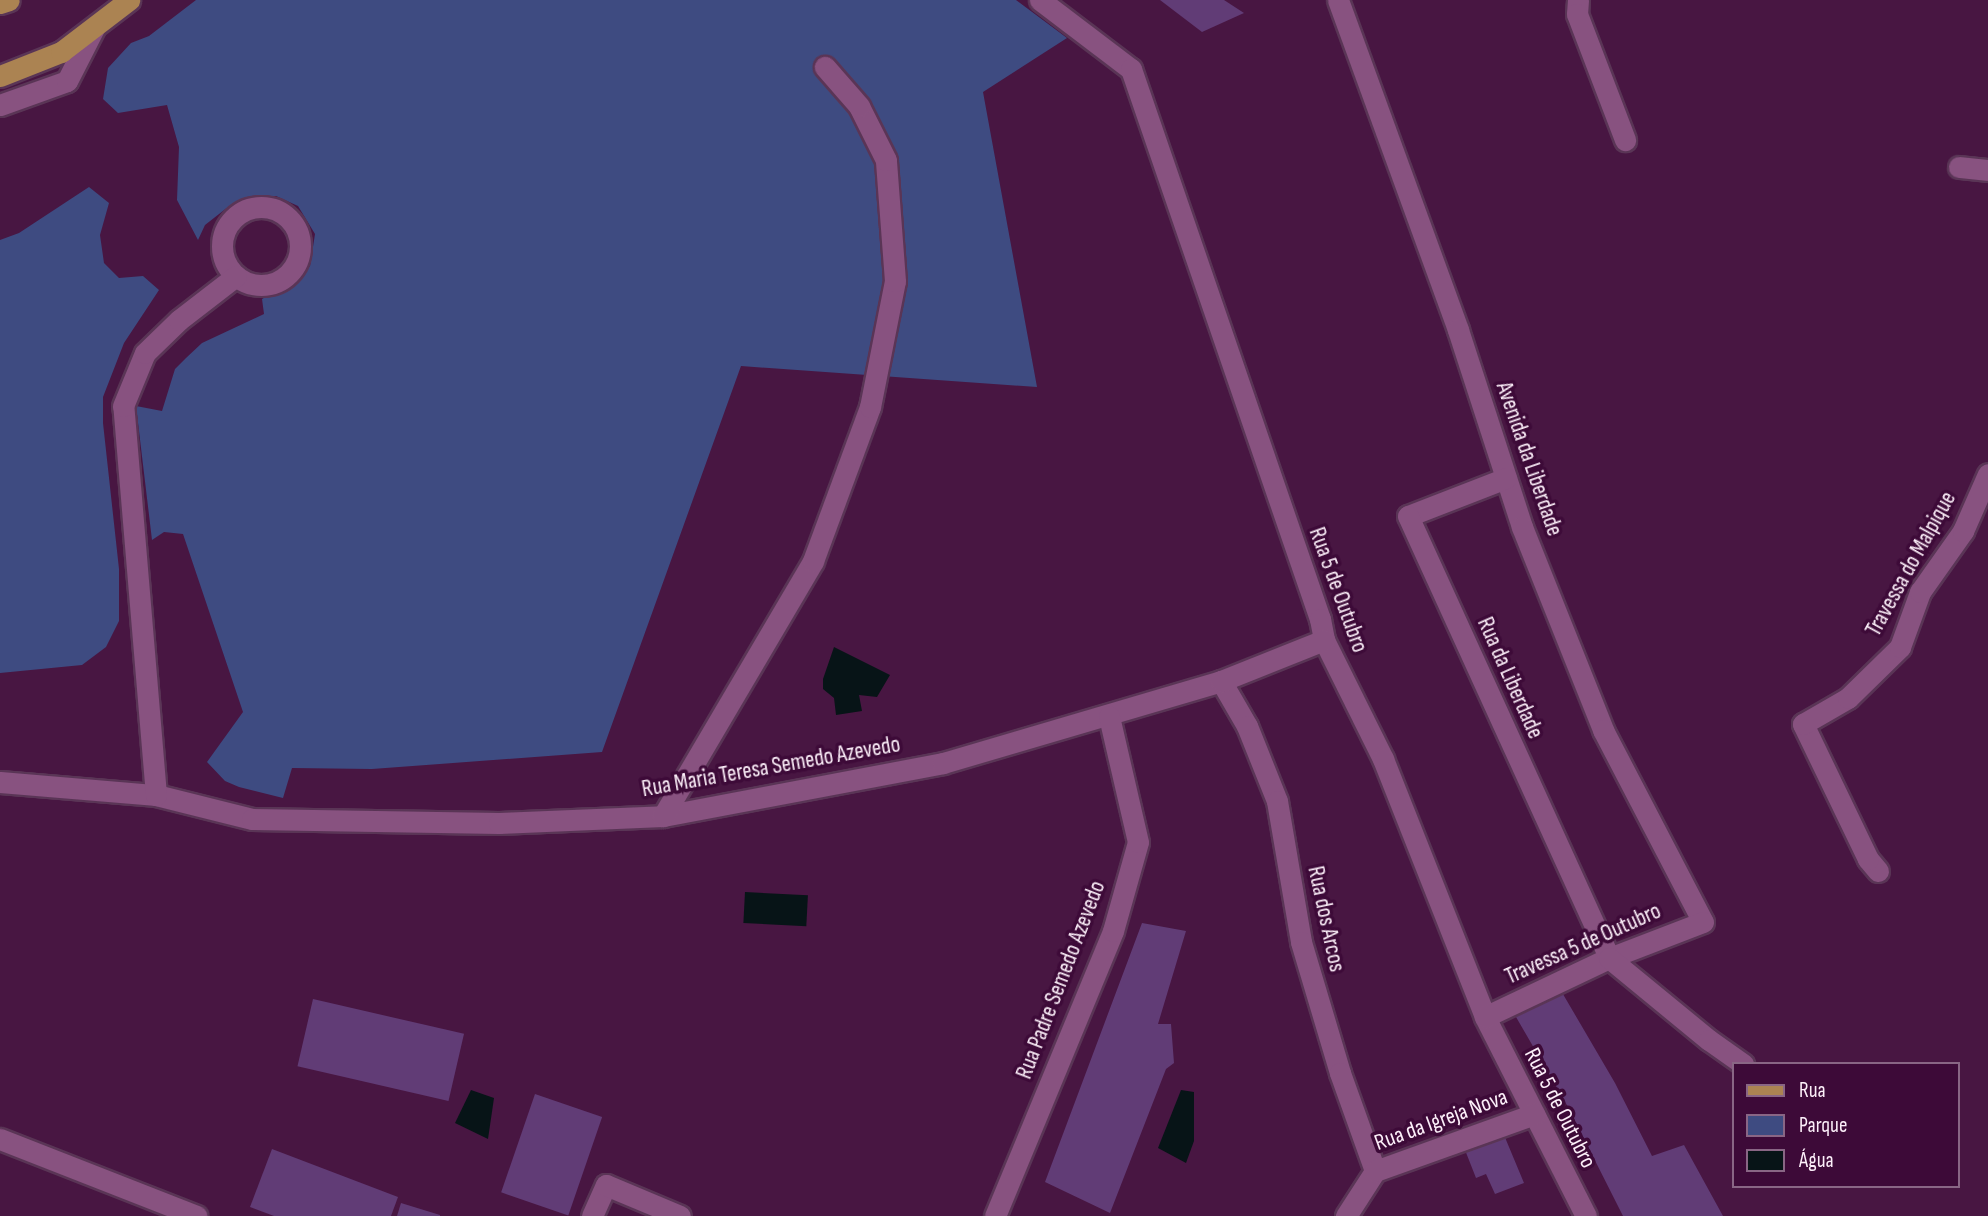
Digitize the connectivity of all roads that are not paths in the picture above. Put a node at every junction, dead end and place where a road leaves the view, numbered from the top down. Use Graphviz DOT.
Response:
graph roads {
  1 [pos="9,0"];
  2 [pos="129,0"];
  3 [pos="1040,0"];
  4 [pos="1338,0"];
  5 [pos="1578,0"];
  6 [pos="0,3"];
  7 [pos="94,27"];
  8 [pos="825,67"];
  9 [pos="0,76"];
  10 [pos="0,105"];
  11 [pos="1625,140"];
  12 [pos="1959,167"];
  13 [pos="1988,170"];
  14 [pos="236,276"];
  15 [pos="1988,474"];
  16 [pos="1506,478"];
  17 [pos="1324,640"];
  18 [pos="1222,681"];
  19 [pos="1110,716"];
  20 [pos="0,782"];
  21 [pos="156,795"];
  22 [pos="663,816"];
  23 [pos="1878,871"];
  24 [pos="1703,922"];
  25 [pos="1609,958"];
  26 [pos="1485,1017"];
  27 [pos="1740,1062"];
  28 [pos="1534,1114"];
  29 [pos="0,1139"];
  30 [pos="1375,1171"];
  31 [pos="196,1216"];
  32 [pos="592,1216"];
  33 [pos="680,1216"];
  34 [pos="996,1216"];
  35 [pos="1346,1216"];
  36 [pos="1586,1216"];
  1 -- 6 [label="main road"];
  2 -- 7 [label="main road"];
  3 -- 17 [label="street, Rua 5 de Outubro"];
  4 -- 16 [label="street, Avenida da Liberdade"];
  5 -- 11 [label="street"];
  7 -- 9 [label="main road"];
  7 -- 10 [label="street"];
  8 -- 22 [label="street"];
  12 -- 13 [label="street"];
  14 -- 21 [label="street"];
  15 -- 23 [label="street, Travessa do Malpique"];
  16 -- 24 [label="street, Avenida da Liberdade"];
  16 -- 25 [label="street, Rua da Liberdade"];
  17 -- 18 [label="street, Rua Maria Teresa Semedo Azevedo"];
  17 -- 26 [label="street, Rua 5 de Outubro"];
  18 -- 19 [label="street, Rua Maria Teresa Semedo Azevedo"];
  18 -- 30 [label="street, Rua dos Arcos"];
  19 -- 22 [label="street, Rua Maria Teresa Semedo Azevedo"];
  19 -- 34 [label="street, Rua Padre Semedo Azevedo"];
  20 -- 21 [label="street, Rua Maria Teresa Semedo Azevedo"];
  21 -- 22 [label="street, Rua Maria Teresa Semedo Azevedo"];
  24 -- 25 [label="street, Travessa 5 de Outubro"];
  25 -- 26 [label="street, Travessa 5 de Outubro"];
  25 -- 27 [label="street"];
  26 -- 28 [label="street, Rua 5 de Outubro"];
  28 -- 30 [label="street, Rua da Igreja Nova"];
  28 -- 36 [label="street, Rua 5 de Outubro"];
  29 -- 31 [label="street"];
  30 -- 35 [label="street, Rua da Igreja Nova"];
  32 -- 33 [label="street"];
}
